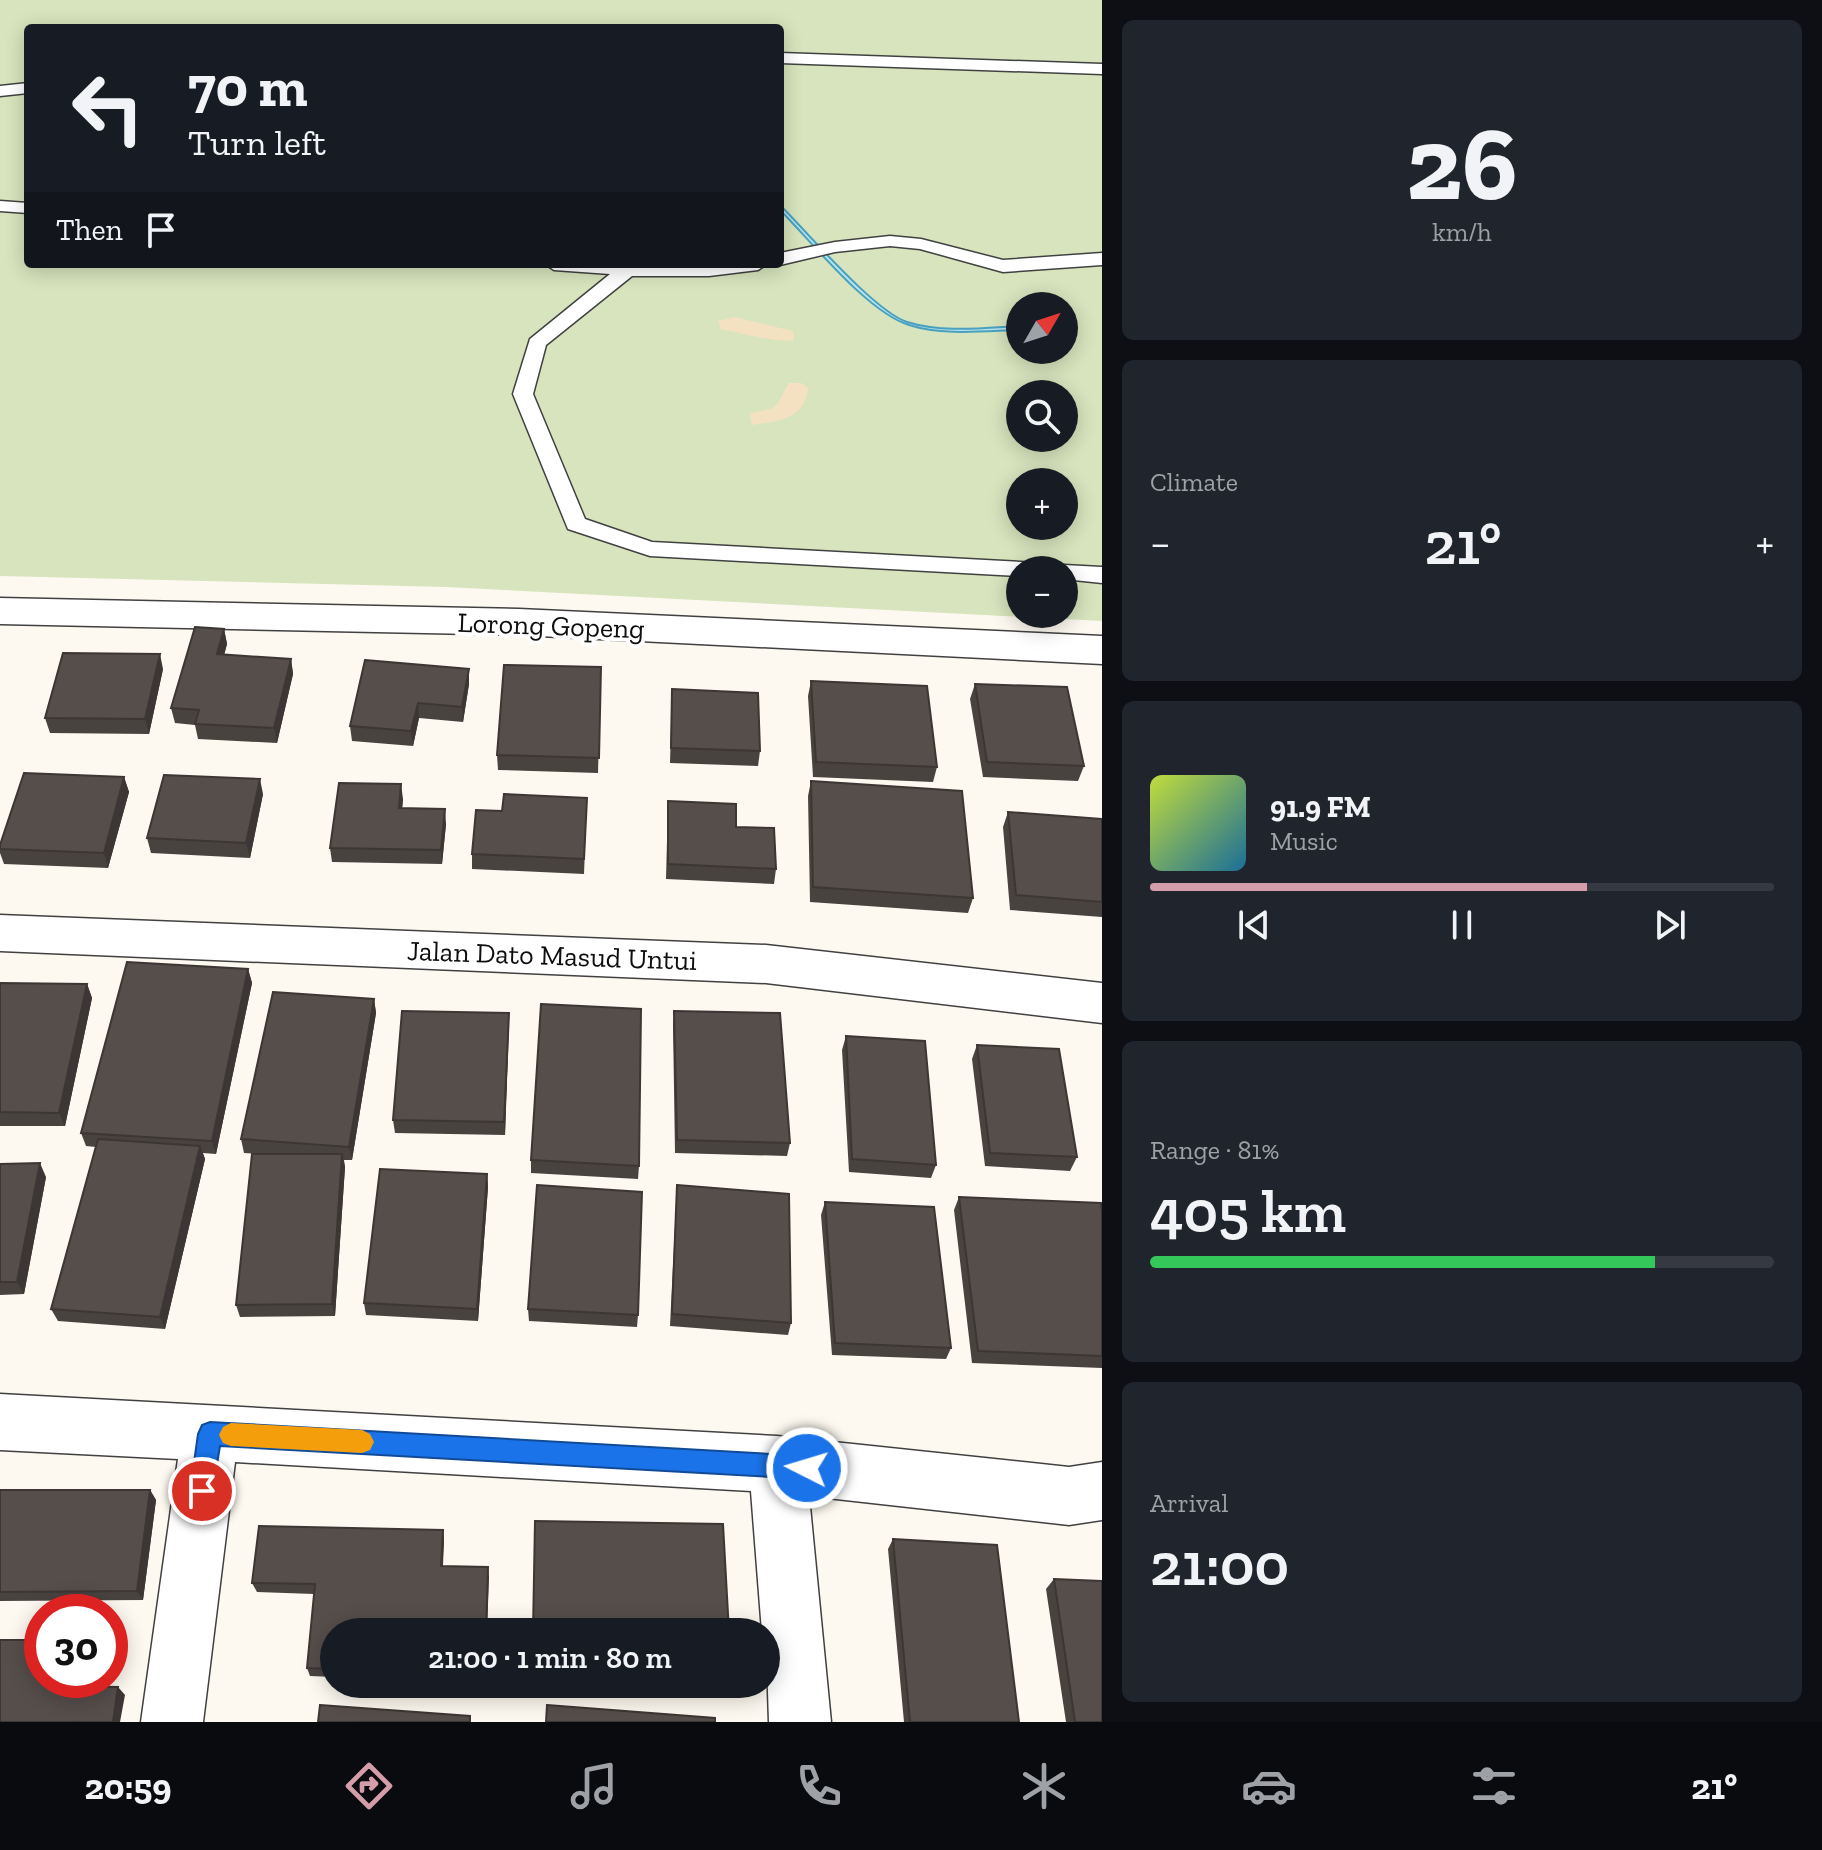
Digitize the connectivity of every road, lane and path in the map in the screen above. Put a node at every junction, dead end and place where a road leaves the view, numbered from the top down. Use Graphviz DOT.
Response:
graph roads {
  1 [pos="784,58"];
  2 [pos="1102,69"];
  3 [pos="24,88"];
  4 [pos="0,91"];
  5 [pos="0,206"];
  6 [pos="24,208"];
  7 [pos="784,258"];
  8 [pos="1102,259"];
  9 [pos="603,268"];
  10 [pos="738,268"];
  11 [pos="627,270"];
  12 [pos="1006,568"];
  13 [pos="1078,573"];
  14 [pos="1102,575"];
  15 [pos="0,611"];
  16 [pos="1102,650"];
  17 [pos="0,933"];
  18 [pos="1102,1003"];
  19 [pos="0,1422"];
  20 [pos="210,1434"];
  21 [pos="777,1464"];
  22 [pos="1102,1491"];
  23 [pos="172,1722"];
  24 [pos="800,1722"];
  1 -- 2 [label="lane"];
  3 -- 4 [label="lane"];
  5 -- 6 [label="lane"];
  7 -- 8 [label="lane"];
  9 -- 11 [label="lane"];
  10 -- 11 [label="lane"];
  11 -- 12 [label="lane"];
  13 -- 14 [label="lane"];
  15 -- 16 [label="street, Lorong Gopeng"];
  17 -- 18 [label="street, Jalan Dato Masud Untui"];
  19 -- 20 [label="street"];
  20 -- 21 [label="street"];
  20 -- 23 [label="street"];
  21 -- 22 [label="street"];
  21 -- 24 [label="street"];
}
